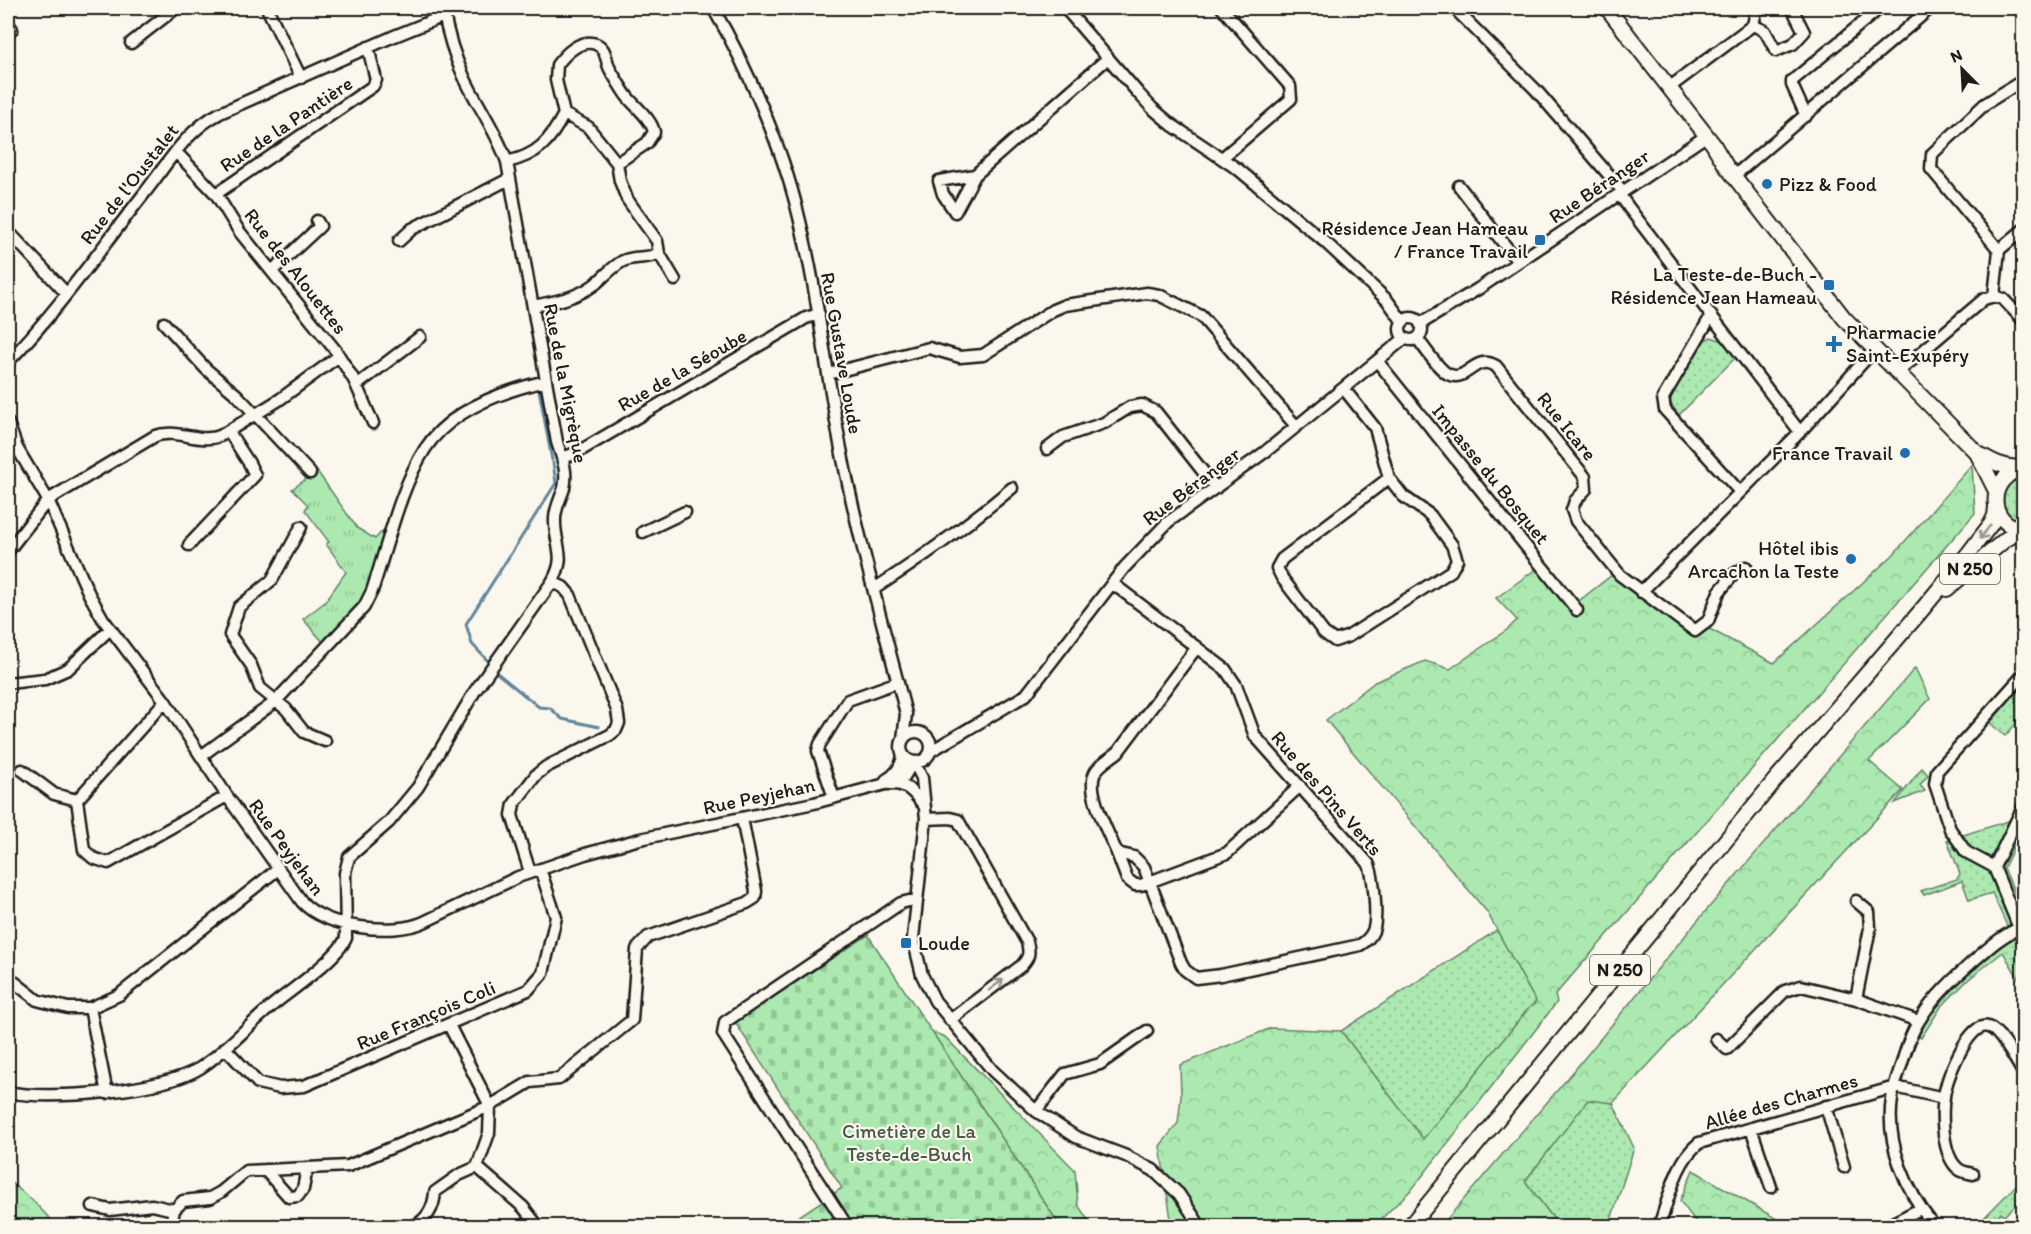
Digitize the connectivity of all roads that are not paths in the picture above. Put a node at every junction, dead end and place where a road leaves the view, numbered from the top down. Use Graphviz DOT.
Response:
graph roads {
  1 [pos="176,8"];
  2 [pos="713,8"];
  3 [pos="1065,8"];
  4 [pos="1222,8"];
  5 [pos="1454,8"];
  6 [pos="1607,8"];
  7 [pos="1760,8"];
  8 [pos="1792,8"];
  9 [pos="1880,8"];
  10 [pos="1925,8"];
  11 [pos="270,9"];
  12 [pos="444,12"];
  13 [pos="1754,25"];
  14 [pos="131,43"];
  15 [pos="368,47"];
  16 [pos="1108,58"];
  17 [pos="301,78"];
  18 [pos="2024,86"];
  19 [pos="1670,87"];
  20 [pos="564,114"];
  21 [pos="1806,116"];
  22 [pos="1706,136"];
  23 [pos="176,152"];
  24 [pos="1222,158"];
  25 [pos="507,162"];
  26 [pos="618,163"];
  27 [pos="975,175"];
  28 [pos="1734,176"];
  29 [pos="509,179"];
  30 [pos="1459,186"];
  31 [pos="1621,193"];
  32 [pos="216,194"];
  33 [pos="317,221"];
  34 [pos="2024,229"];
  35 [pos="8,231"];
  36 [pos="399,241"];
  37 [pos="2000,250"];
  38 [pos="659,253"];
  39 [pos="1518,262"];
  40 [pos="272,271"];
  41 [pos="675,280"];
  42 [pos="66,293"];
  43 [pos="1994,296"];
  44 [pos="533,306"];
  45 [pos="819,314"];
  46 [pos="1711,316"];
  47 [pos="2024,321"];
  48 [pos="1403,322"];
  49 [pos="164,323"];
  50 [pos="1420,324"];
  51 [pos="420,337"];
  52 [pos="1405,338"];
  53 [pos="1417,338"];
  54 [pos="1874,350"];
  55 [pos="339,356"];
  56 [pos="8,362"];
  57 [pos="1378,362"];
  58 [pos="1897,372"];
  59 [pos="828,374"];
  60 [pos="546,381"];
  61 [pos="357,385"];
  62 [pos="1344,389"];
  63 [pos="255,415"];
  64 [pos="8,423"];
  65 [pos="373,423"];
  66 [pos="1296,426"];
  67 [pos="229,432"];
  68 [pos="1800,432"];
  69 [pos="1047,449"];
  70 [pos="1977,453"];
  71 [pos="563,458"];
  72 [pos="2023,468"];
  73 [pos="310,473"];
  74 [pos="1389,478"];
  75 [pos="1012,488"];
  76 [pos="1216,488"];
  77 [pos="1996,491"];
  78 [pos="1740,492"];
  79 [pos="48,500"];
  80 [pos="1996,507"];
  81 [pos="685,512"];
  82 [pos="301,527"];
  83 [pos="2023,531"];
  84 [pos="643,532"];
  85 [pos="189,545"];
  86 [pos="8,551"];
  87 [pos="1746,567"];
  88 [pos="552,582"];
  89 [pos="1112,583"];
  90 [pos="874,589"];
  91 [pos="1641,592"];
  92 [pos="1577,609"];
  93 [pos="1920,612"];
  94 [pos="110,629"];
  95 [pos="1197,647"];
  96 [pos="2024,674"];
  97 [pos="898,682"];
  98 [pos="8,683"];
  99 [pos="165,701"];
  100 [pos="275,702"];
  101 [pos="906,714"];
  102 [pos="969,729"];
  103 [pos="923,734"];
  104 [pos="903,739"];
  105 [pos="325,741"];
  106 [pos="931,752"];
  107 [pos="903,754"];
  108 [pos="201,756"];
  109 [pos="913,762"];
  110 [pos="22,770"];
  111 [pos="922,778"];
  112 [pos="875,786"];
  113 [pos="1300,786"];
  114 [pos="227,796"];
  115 [pos="834,798"];
  116 [pos="77,800"];
  117 [pos="2024,805"];
  118 [pos="926,813"];
  119 [pos="742,818"];
  120 [pos="1117,853"];
  121 [pos="1994,867"];
  122 [pos="279,869"];
  123 [pos="535,871"];
  124 [pos="1149,882"];
  125 [pos="917,899"];
  126 [pos="1856,901"];
  127 [pos="346,923"];
  128 [pos="2021,927"];
  129 [pos="8,977"];
  130 [pos="1856,999"];
  131 [pos="90,1008"];
  132 [pos="950,1020"];
  133 [pos="1918,1021"];
  134 [pos="449,1025"];
  135 [pos="1147,1031"];
  136 [pos="1716,1039"];
  137 [pos="225,1048"];
  138 [pos="2024,1074"];
  139 [pos="1895,1087"];
  140 [pos="8,1092"];
  141 [pos="107,1093"];
  142 [pos="1944,1098"];
  143 [pos="490,1106"];
  144 [pos="1826,1106"];
  145 [pos="1036,1111"];
  146 [pos="1751,1128"];
  147 [pos="477,1167"];
  148 [pos="1844,1167"];
  149 [pos="307,1168"];
  150 [pos="266,1170"];
  151 [pos="1973,1174"];
  152 [pos="1771,1187"];
  153 [pos="93,1206"];
  154 [pos="1920,1209"];
  155 [pos="174,1210"];
  156 [pos="174,1227"];
  157 [pos="414,1227"];
  158 [pos="538,1227"];
  159 [pos="847,1227"];
  160 [pos="1200,1227"];
  161 [pos="1410,1227"];
  162 [pos="1659,1227"];
  163 [pos="1887,1227"];
  164 [pos="1934,1227"];
  1 -- 14 [label="street"];
  2 -- 45 [label="street, Rue Gustave Loude"];
  3 -- 16 [label="street"];
  4 -- 24 [label="street"];
  5 -- 31 [label="street"];
  6 -- 19 [label="main road"];
  7 -- 13 [label="street"];
  8 -- 13 [label="street"];
  9 -- 21 [label="street"];
  10 -- 21 [label="street"];
  11 -- 17 [label="street"];
  12 -- 15 [label="street, Rue de l'Oustalet"];
  12 -- 25 [label="street, Rue de la Migrèque"];
  13 -- 19 [label="street"];
  15 -- 17 [label="street, Rue de l'Oustalet"];
  15 -- 32 [label="street, Rue de la Pantière"];
  16 -- 24 [label="street"];
  16 -- 27 [label="street"];
  17 -- 23 [label="street, Rue de l'Oustalet"];
  18 -- 37 [label="street"];
  19 -- 22 [label="main road"];
  20 -- 25 [label="street"];
  20 -- 26 [label="street"];
  20 -- 26 [label="street"];
  21 -- 28 [label="street"];
  22 -- 28 [label="main road"];
  22 -- 31 [label="street, Rue Béranger"];
  23 -- 32 [label="street, Rue des Alouettes"];
  23 -- 42 [label="street, Rue de l'Oustalet"];
  24 -- 48 [label="street"];
  25 -- 29 [label="street, Rue de la Migrèque"];
  26 -- 38 [label="street"];
  28 -- 54 [label="main road"];
  29 -- 36 [label="street"];
  29 -- 44 [label="street, Rue de la Migrèque"];
  30 -- 39 [label="street"];
  31 -- 39 [label="street, Rue Béranger"];
  31 -- 46 [label="street"];
  32 -- 40 [label="street, Rue des Alouettes"];
  33 -- 40 [label="street"];
  34 -- 37 [label="street"];
  35 -- 42 [label="street"];
  37 -- 43 [label="street"];
  38 -- 41 [label="street"];
  38 -- 44 [label="street"];
  39 -- 50 [label="street, Rue Béranger"];
  40 -- 55 [label="street, Rue des Alouettes"];
  42 -- 56 [label="street, Rue de l'Oustalet"];
  43 -- 47 [label="street"];
  43 -- 58 [label="street"];
  44 -- 60 [label="street, Rue de la Migrèque"];
  45 -- 59 [label="street, Rue Gustave Loude"];
  45 -- 71 [label="street, Rue de la Séoube"];
  46 -- 68 [label="street"];
  46 -- 78 [label="street"];
  48 -- 50 [label="street"];
  48 -- 52 [label="street"];
  49 -- 63 [label="street"];
  50 -- 53 [label="street"];
  51 -- 61 [label="street"];
  52 -- 53 [label="street"];
  52 -- 57 [label="street, Rue Béranger"];
  53 -- 91 [label="street, Rue Icare"];
  54 -- 58 [label="main road"];
  54 -- 68 [label="street"];
  55 -- 61 [label="street, Rue des Alouettes"];
  55 -- 63 [label="street"];
  57 -- 62 [label="street, Rue Béranger"];
  57 -- 92 [label="street, Impasse du Bosquet"];
  58 -- 70 [label="main road"];
  59 -- 66 [label="street"];
  59 -- 90 [label="street, Rue Gustave Loude"];
  60 -- 71 [label="street, Rue de la Migrèque"];
  60 -- 100 [label="street"];
  61 -- 65 [label="street, Rue des Alouettes"];
  62 -- 66 [label="street, Rue Béranger"];
  62 -- 74 [label="street"];
  63 -- 67 [label="street"];
  63 -- 73 [label="street"];
  64 -- 79 [label="street, Rue Peyjehan"];
  66 -- 76 [label="street, Rue Béranger"];
  67 -- 79 [label="street"];
  67 -- 85 [label="street"];
  68 -- 78 [label="street"];
  69 -- 76 [label="street"];
  70 -- 72 [label="main road"];
  70 -- 77 [label="main road"];
  71 -- 88 [label="street, Rue de la Migrèque"];
  72 -- 77 [label="main road"];
  74 -- 74 [label="street"];
  75 -- 90 [label="street"];
  76 -- 89 [label="street, Rue Béranger"];
  77 -- 80 [label="main road, N 250"];
  78 -- 91 [label="street"];
  79 -- 86 [label="street"];
  79 -- 94 [label="street, Rue Peyjehan"];
  80 -- 83 [label="main road, N 250"];
  80 -- 93 [label="main road, N 250, one-way"];
  81 -- 84 [label="street"];
  82 -- 100 [label="street"];
  83 -- 93 [label="main road, N 250"];
  87 -- 91 [label="street, Rue Icare"];
  88 -- 123 [label="street, Rue François Coli"];
  88 -- 127 [label="street, Rue de la Migrèque"];
  89 -- 95 [label="street, Rue des Pins Verts"];
  89 -- 102 [label="street, Rue Béranger"];
  90 -- 97 [label="street, Rue Gustave Loude"];
  93 -- 161 [label="main road, N 250"];
  94 -- 98 [label="street"];
  94 -- 99 [label="street, Rue Peyjehan"];
  95 -- 113 [label="street, Rue des Pins Verts"];
  95 -- 120 [label="street"];
  96 -- 121 [label="street"];
  97 -- 101 [label="street, Rue Gustave Loude"];
  97 -- 115 [label="street"];
  99 -- 108 [label="street, Rue Peyjehan"];
  99 -- 116 [label="street"];
  100 -- 105 [label="street"];
  100 -- 108 [label="street"];
  101 -- 103 [label="street, Rue Gustave Loude"];
  101 -- 104 [label="street, Rue Gustave Loude"];
  102 -- 103 [label="street, Rue Béranger"];
  102 -- 106 [label="street, Rue Béranger"];
  103 -- 104 [label="street"];
  103 -- 106 [label="street"];
  104 -- 107 [label="street"];
  106 -- 109 [label="street"];
  106 -- 111 [label="street"];
  107 -- 109 [label="street"];
  107 -- 112 [label="street, Rue Peyjehan"];
  108 -- 114 [label="street, Rue Peyjehan"];
  109 -- 111 [label="street"];
  109 -- 112 [label="street, Rue Peyjehan"];
  110 -- 116 [label="street"];
  111 -- 118 [label="street"];
  112 -- 115 [label="street, Rue Peyjehan"];
  112 -- 118 [label="street, Rue Peyjehan"];
  113 -- 124 [label="street"];
  113 -- 124 [label="street, Rue des Pins Verts"];
  114 -- 116 [label="street"];
  114 -- 122 [label="street, Rue Peyjehan"];
  115 -- 119 [label="street, Rue Peyjehan"];
  117 -- 121 [label="street"];
  118 -- 125 [label="street"];
  132 -- 118 [label="street, one-way"];
  119 -- 123 [label="street, Rue Peyjehan"];
  119 -- 143 [label="street"];
  120 -- 124 [label="street, Rue des Pins Verts"];
  120 -- 124 [label="street"];
  121 -- 128 [label="street"];
  122 -- 127 [label="street, Rue Peyjehan"];
  122 -- 131 [label="street"];
  123 -- 127 [label="street, Rue Peyjehan"];
  123 -- 134 [label="street, Rue François Coli"];
  125 -- 132 [label="street"];
  125 -- 159 [label="street"];
  126 -- 130 [label="street"];
  127 -- 137 [label="street, Rue de la Migrèque"];
  128 -- 133 [label="street"];
  129 -- 131 [label="street"];
  130 -- 133 [label="street"];
  130 -- 136 [label="street"];
  131 -- 141 [label="street"];
  132 -- 145 [label="street"];
  133 -- 139 [label="street"];
  134 -- 137 [label="street, Rue François Coli"];
  134 -- 143 [label="street"];
  135 -- 145 [label="street"];
  137 -- 141 [label="street, Rue de la Migrèque"];
  138 -- 142 [label="street"];
  139 -- 142 [label="street"];
  139 -- 144 [label="street, Allée des Charmes"];
  139 -- 154 [label="street"];
  140 -- 141 [label="street, Rue de la Migrèque"];
  142 -- 151 [label="street"];
  143 -- 147 [label="street"];
  143 -- 149 [label="street"];
  144 -- 146 [label="street, Allée des Charmes"];
  144 -- 148 [label="street"];
  145 -- 160 [label="street"];
  146 -- 152 [label="street"];
  146 -- 162 [label="street, Allée des Charmes"];
  147 -- 157 [label="street"];
  147 -- 158 [label="street"];
  149 -- 150 [label="street"];
  149 -- 150 [label="street"];
  150 -- 155 [label="street"];
  153 -- 155 [label="street"];
  154 -- 163 [label="street"];
  154 -- 164 [label="street"];
  155 -- 156 [label="street"];
}
